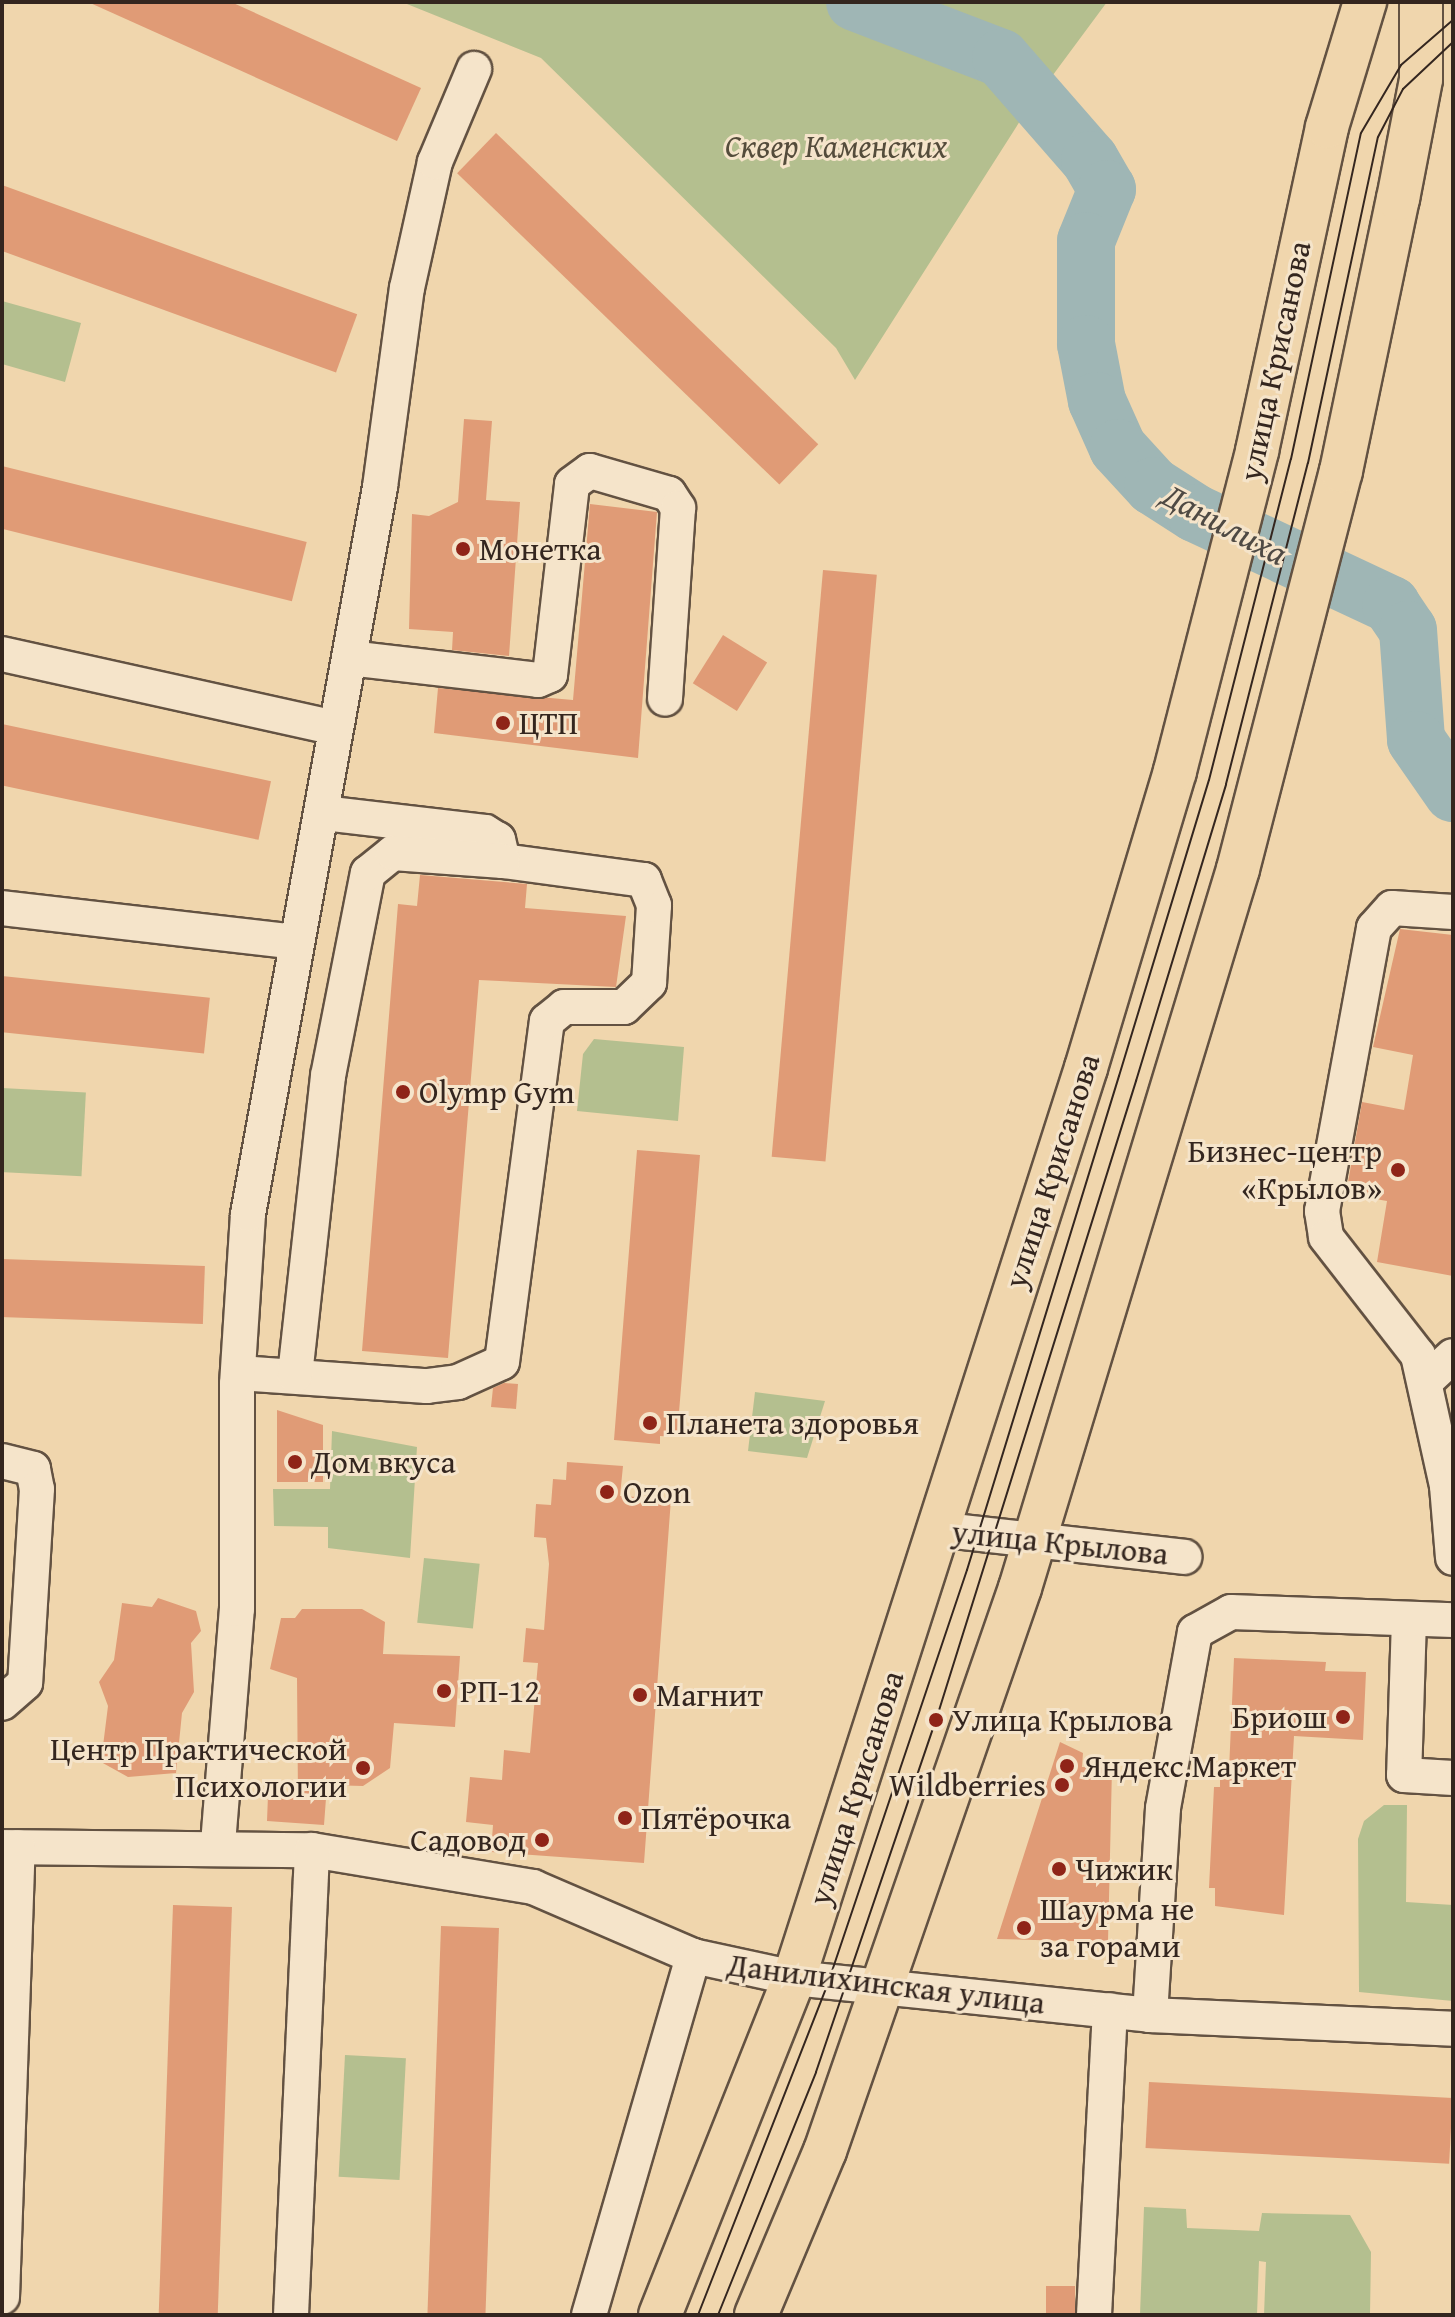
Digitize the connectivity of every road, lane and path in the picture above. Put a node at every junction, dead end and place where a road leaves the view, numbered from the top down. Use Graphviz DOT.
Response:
graph roads {
  1 [pos="1364,8"];
  2 [pos="1432,20"];
  3 [pos="474,69"];
  4 [pos="2,654"];
  5 [pos="349,658"];
  6 [pos="665,699"];
  7 [pos="336,728"];
  8 [pos="324,813"];
  9 [pos="503,861"];
  10 [pos="2,908"];
  11 [pos="1453,912"];
  12 [pos="296,942"];
  13 [pos="1453,1356"];
  14 [pos="239,1373"];
  15 [pos="295,1375"];
  16 [pos="1427,1380"];
  17 [pos="2,1461"];
  18 [pos="936,1529"];
  19 [pos="1033,1540"];
  20 [pos="1184,1557"];
  21 [pos="1453,1558"];
  22 [pos="1409,1619"];
  23 [pos="1453,1620"];
  24 [pos="2,1703"];
  25 [pos="1453,1778"];
  26 [pos="218,1844"];
  27 [pos="10,1847"];
  28 [pos="312,1850"];
  29 [pos="693,1956"];
  30 [pos="794,1978"];
  31 [pos="880,1990"];
  32 [pos="1110,2010"];
  33 [pos="1150,2015"];
  34 [pos="1453,2029"];
  35 [pos="2,2297"];
  36 [pos="291,2315"];
  37 [pos="589,2315"];
  38 [pos="660,2315"];
  39 [pos="756,2315"];
  40 [pos="1094,2315"];
  1 -- 2 [label="main road"];
  1 -- 18 [label="main road, улица Крисанова"];
  2 -- 19 [label="main road"];
  3 -- 5 [label="street"];
  4 -- 7 [label="street"];
  5 -- 6 [label="street"];
  5 -- 7 [label="street"];
  7 -- 8 [label="street"];
  8 -- 9 [label="street"];
  8 -- 12 [label="street"];
  9 -- 15 [label="street"];
  9 -- 15 [label="street"];
  10 -- 12 [label="street"];
  11 -- 16 [label="street"];
  12 -- 14 [label="street"];
  13 -- 16 [label="street"];
  14 -- 15 [label="street"];
  14 -- 26 [label="street"];
  16 -- 21 [label="street"];
  17 -- 24 [label="street"];
  18 -- 19 [label="street, улица Крылова"];
  18 -- 30 [label="main road, улица Крисанова"];
  19 -- 20 [label="street, улица Крылова"];
  19 -- 31 [label="main road"];
  22 -- 23 [label="street"];
  22 -- 25 [label="street"];
  22 -- 33 [label="street"];
  26 -- 27 [label="street, Данилихинская улица"];
  26 -- 28 [label="street, Данилихинская улица"];
  27 -- 35 [label="street"];
  28 -- 29 [label="street, Данилихинская улица"];
  28 -- 36 [label="street"];
  29 -- 30 [label="street, Данилихинская улица"];
  29 -- 37 [label="street"];
  30 -- 31 [label="street, Данилихинская улица"];
  30 -- 38 [label="main road, улица Крисанова"];
  31 -- 32 [label="street, Данилихинская улица"];
  31 -- 39 [label="main road"];
  32 -- 33 [label="street, Данилихинская улица"];
  32 -- 40 [label="street"];
  33 -- 34 [label="street, Данилихинская улица"];
}
